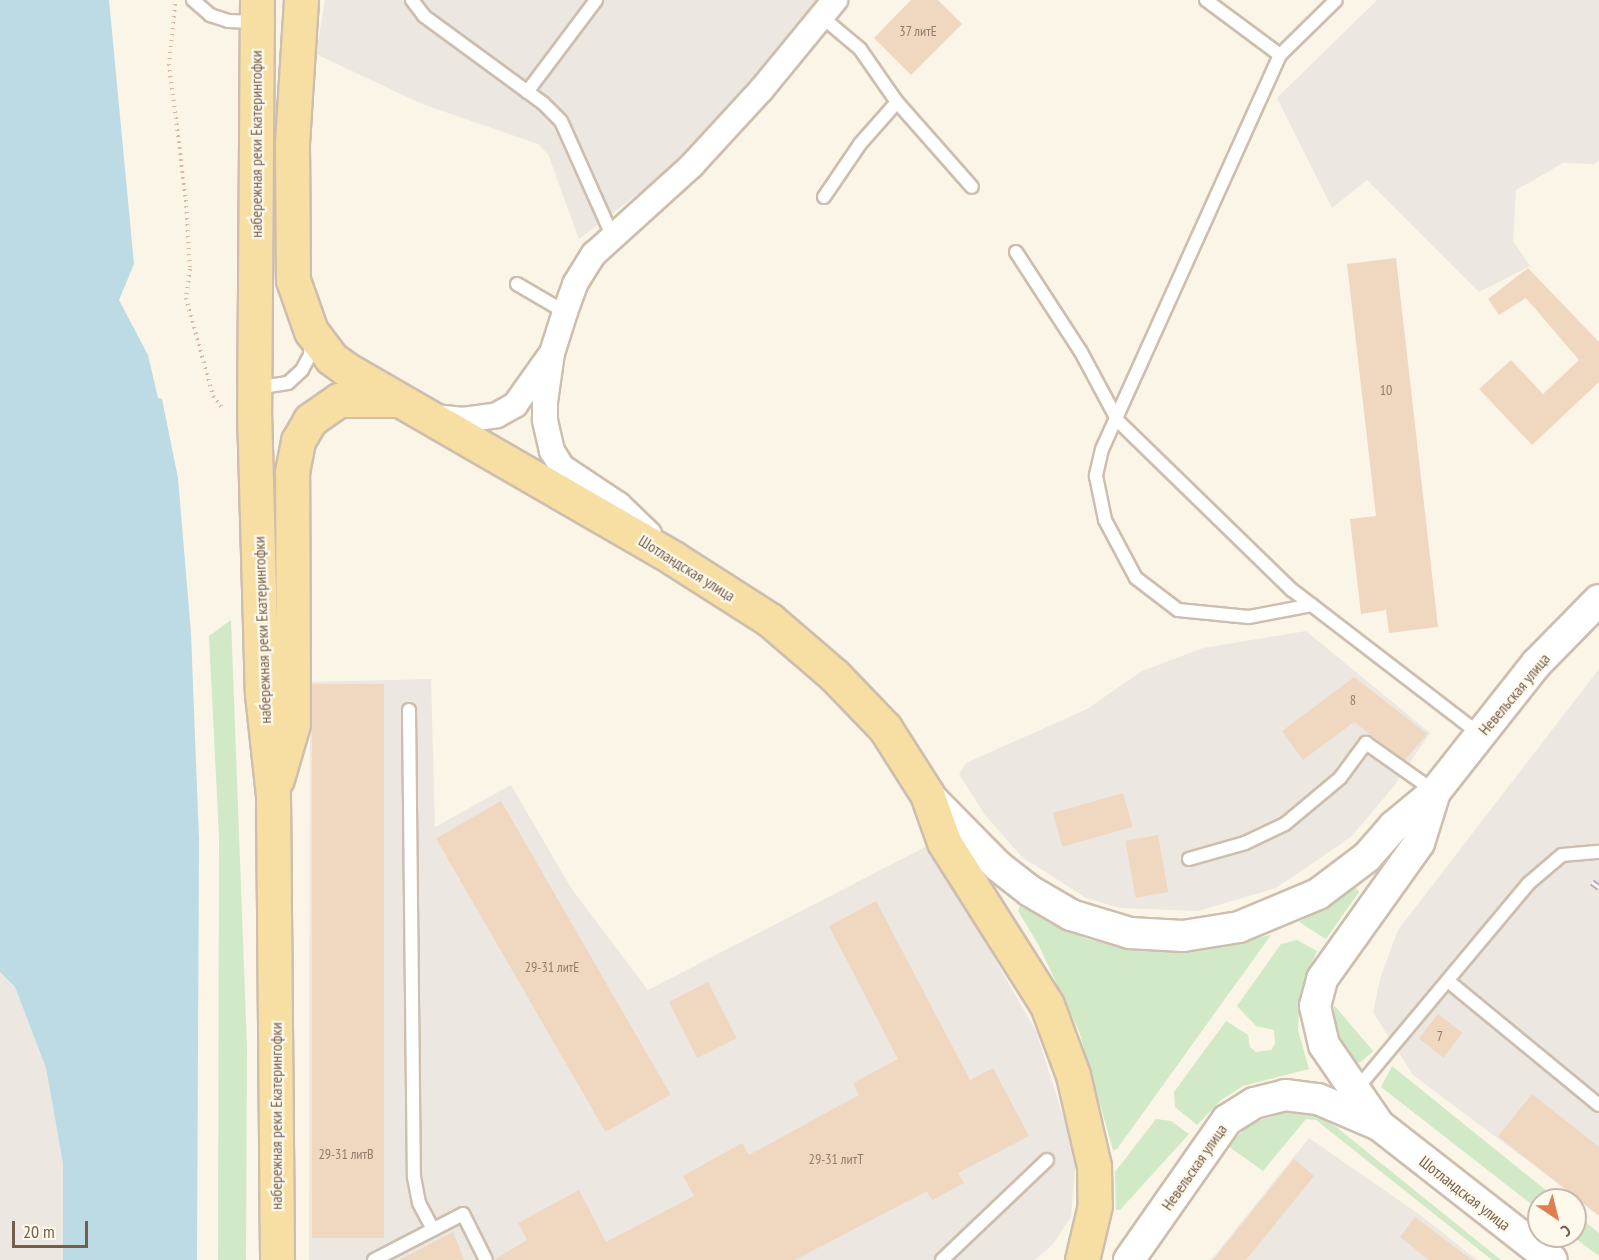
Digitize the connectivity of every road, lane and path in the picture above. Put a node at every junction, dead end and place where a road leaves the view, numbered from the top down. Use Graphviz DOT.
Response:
graph roads {
  1 [pos="176,0"];
  2 [pos="193,0"];
  3 [pos="301,0"];
  4 [pos="412,0"];
  5 [pos="596,0"];
  6 [pos="1206,0"];
  7 [pos="1336,0"];
  8 [pos="828,8"];
  9 [pos="257,11"];
  10 [pos="1280,55"];
  11 [pos="527,92"];
  12 [pos="897,102"];
  13 [pos="972,187"];
  14 [pos="824,197"];
  15 [pos="612,235"];
  16 [pos="1016,252"];
  17 [pos="517,284"];
  18 [pos="565,312"];
  19 [pos="311,331"];
  20 [pos="552,352"];
  21 [pos="255,388"];
  22 [pos="412,408"];
  23 [pos="225,411"];
  24 [pos="1118,421"];
  25 [pos="673,558"];
  26 [pos="1599,600"];
  27 [pos="1312,606"];
  28 [pos="409,710"];
  29 [pos="1480,734"];
  30 [pos="1435,792"];
  31 [pos="927,794"];
  32 [pos="273,795"];
  33 [pos="1599,852"];
  34 [pos="1189,859"];
  35 [pos="1448,981"];
  36 [pos="1355,1091"];
  37 [pos="1599,1105"];
  38 [pos="1379,1125"];
  39 [pos="1047,1160"];
  40 [pos="433,1229"];
  41 [pos="277,1260"];
  42 [pos="374,1260"];
  43 [pos="486,1260"];
  44 [pos="942,1260"];
  45 [pos="1082,1260"];
  46 [pos="1129,1260"];
  47 [pos="1552,1260"];
  1 -- 23 [label="path"];
  2 -- 9 [label="lane"];
  3 -- 19 [label="main road, Шотландская улица"];
  4 -- 11 [label="lane"];
  5 -- 11 [label="lane"];
  6 -- 10 [label="lane"];
  7 -- 10 [label="lane"];
  8 -- 12 [label="lane"];
  8 -- 15 [label="street"];
  9 -- 21 [label="main road, набережная реки Екатерингофки"];
  10 -- 24 [label="lane"];
  11 -- 15 [label="lane"];
  12 -- 13 [label="lane"];
  12 -- 14 [label="lane"];
  15 -- 18 [label="street"];
  16 -- 24 [label="lane"];
  17 -- 18 [label="lane"];
  18 -- 20 [label="street"];
  19 -- 21 [label="lane"];
  19 -- 22 [label="main road, Шотландская улица"];
  20 -- 22 [label="street"];
  20 -- 25 [label="street"];
  21 -- 32 [label="main road, набережная реки Екатерингофки"];
  22 -- 25 [label="main road, Шотландская улица"];
  22 -- 32 [label="main road"];
  24 -- 27 [label="lane"];
  24 -- 27 [label="lane"];
  25 -- 31 [label="main road, Шотландская улица"];
  26 -- 29 [label="street, Невельская улица"];
  27 -- 29 [label="lane"];
  28 -- 40 [label="lane"];
  29 -- 30 [label="street, Невельская улица"];
  30 -- 31 [label="street"];
  30 -- 34 [label="lane"];
  30 -- 36 [label="street"];
  31 -- 45 [label="main road, Шотландская улица"];
  32 -- 41 [label="main road, набережная реки Екатерингофки"];
  33 -- 35 [label="lane"];
  35 -- 36 [label="lane"];
  35 -- 37 [label="lane"];
  36 -- 38 [label="street"];
  38 -- 46 [label="street, Невельская улица"];
  38 -- 47 [label="street, Шотландская улица"];
  39 -- 44 [label="lane"];
  40 -- 42 [label="lane"];
  40 -- 43 [label="lane"];
}
